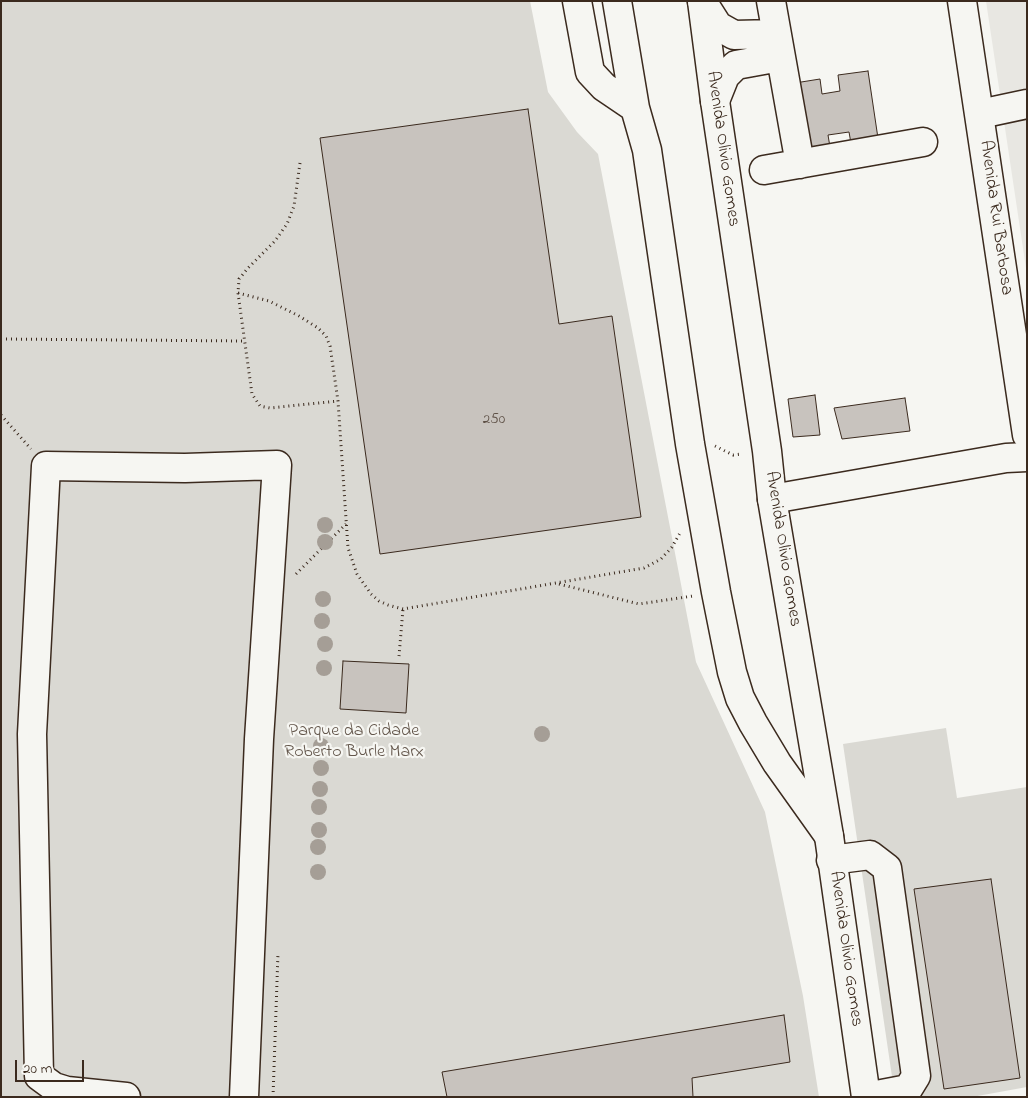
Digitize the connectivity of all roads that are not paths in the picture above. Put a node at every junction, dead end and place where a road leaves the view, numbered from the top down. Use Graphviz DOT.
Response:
graph roads {
  1 [pos="576,1"];
  2 [pos="617,1"];
  3 [pos="702,1"];
  4 [pos="771,1"];
  5 [pos="962,1"];
  6 [pos="778,45"];
  7 [pos="714,102"];
  8 [pos="1027,104"];
  9 [pos="635,108"];
  10 [pos="980,114"];
  11 [pos="922,142"];
  12 [pos="800,164"];
  13 [pos="764,170"];
  14 [pos="1027,435"];
  15 [pos="1027,457"];
  16 [pos="772,499"];
  17 [pos="830,848"];
  18 [pos="126,1097"];
  19 [pos="244,1097"];
  20 [pos="866,1097"];
  1 -- 9 [label="main road"];
  2 -- 9 [label="main road"];
  3 -- 6 [label="main road"];
  3 -- 7 [label="main road, Avenida Olivio Gomes"];
  4 -- 6 [label="main road"];
  5 -- 10 [label="main road, Avenida Rui Barbosa"];
  6 -- 7 [label="main road"];
  6 -- 12 [label="main road"];
  7 -- 16 [label="main road, Avenida Olivio Gomes"];
  8 -- 10 [label="main road"];
  9 -- 17 [label="main road"];
  10 -- 14 [label="main road, Avenida Rui Barbosa"];
  11 -- 12 [label="main road"];
  12 -- 13 [label="main road"];
  15 -- 16 [label="main road"];
  16 -- 17 [label="main road, Avenida Olivio Gomes"];
  17 -- 20 [label="main road, Avenida Olivio Gomes"];
  17 -- 20 [label="main road"];
  18 -- 19 [label="main road"];
}
